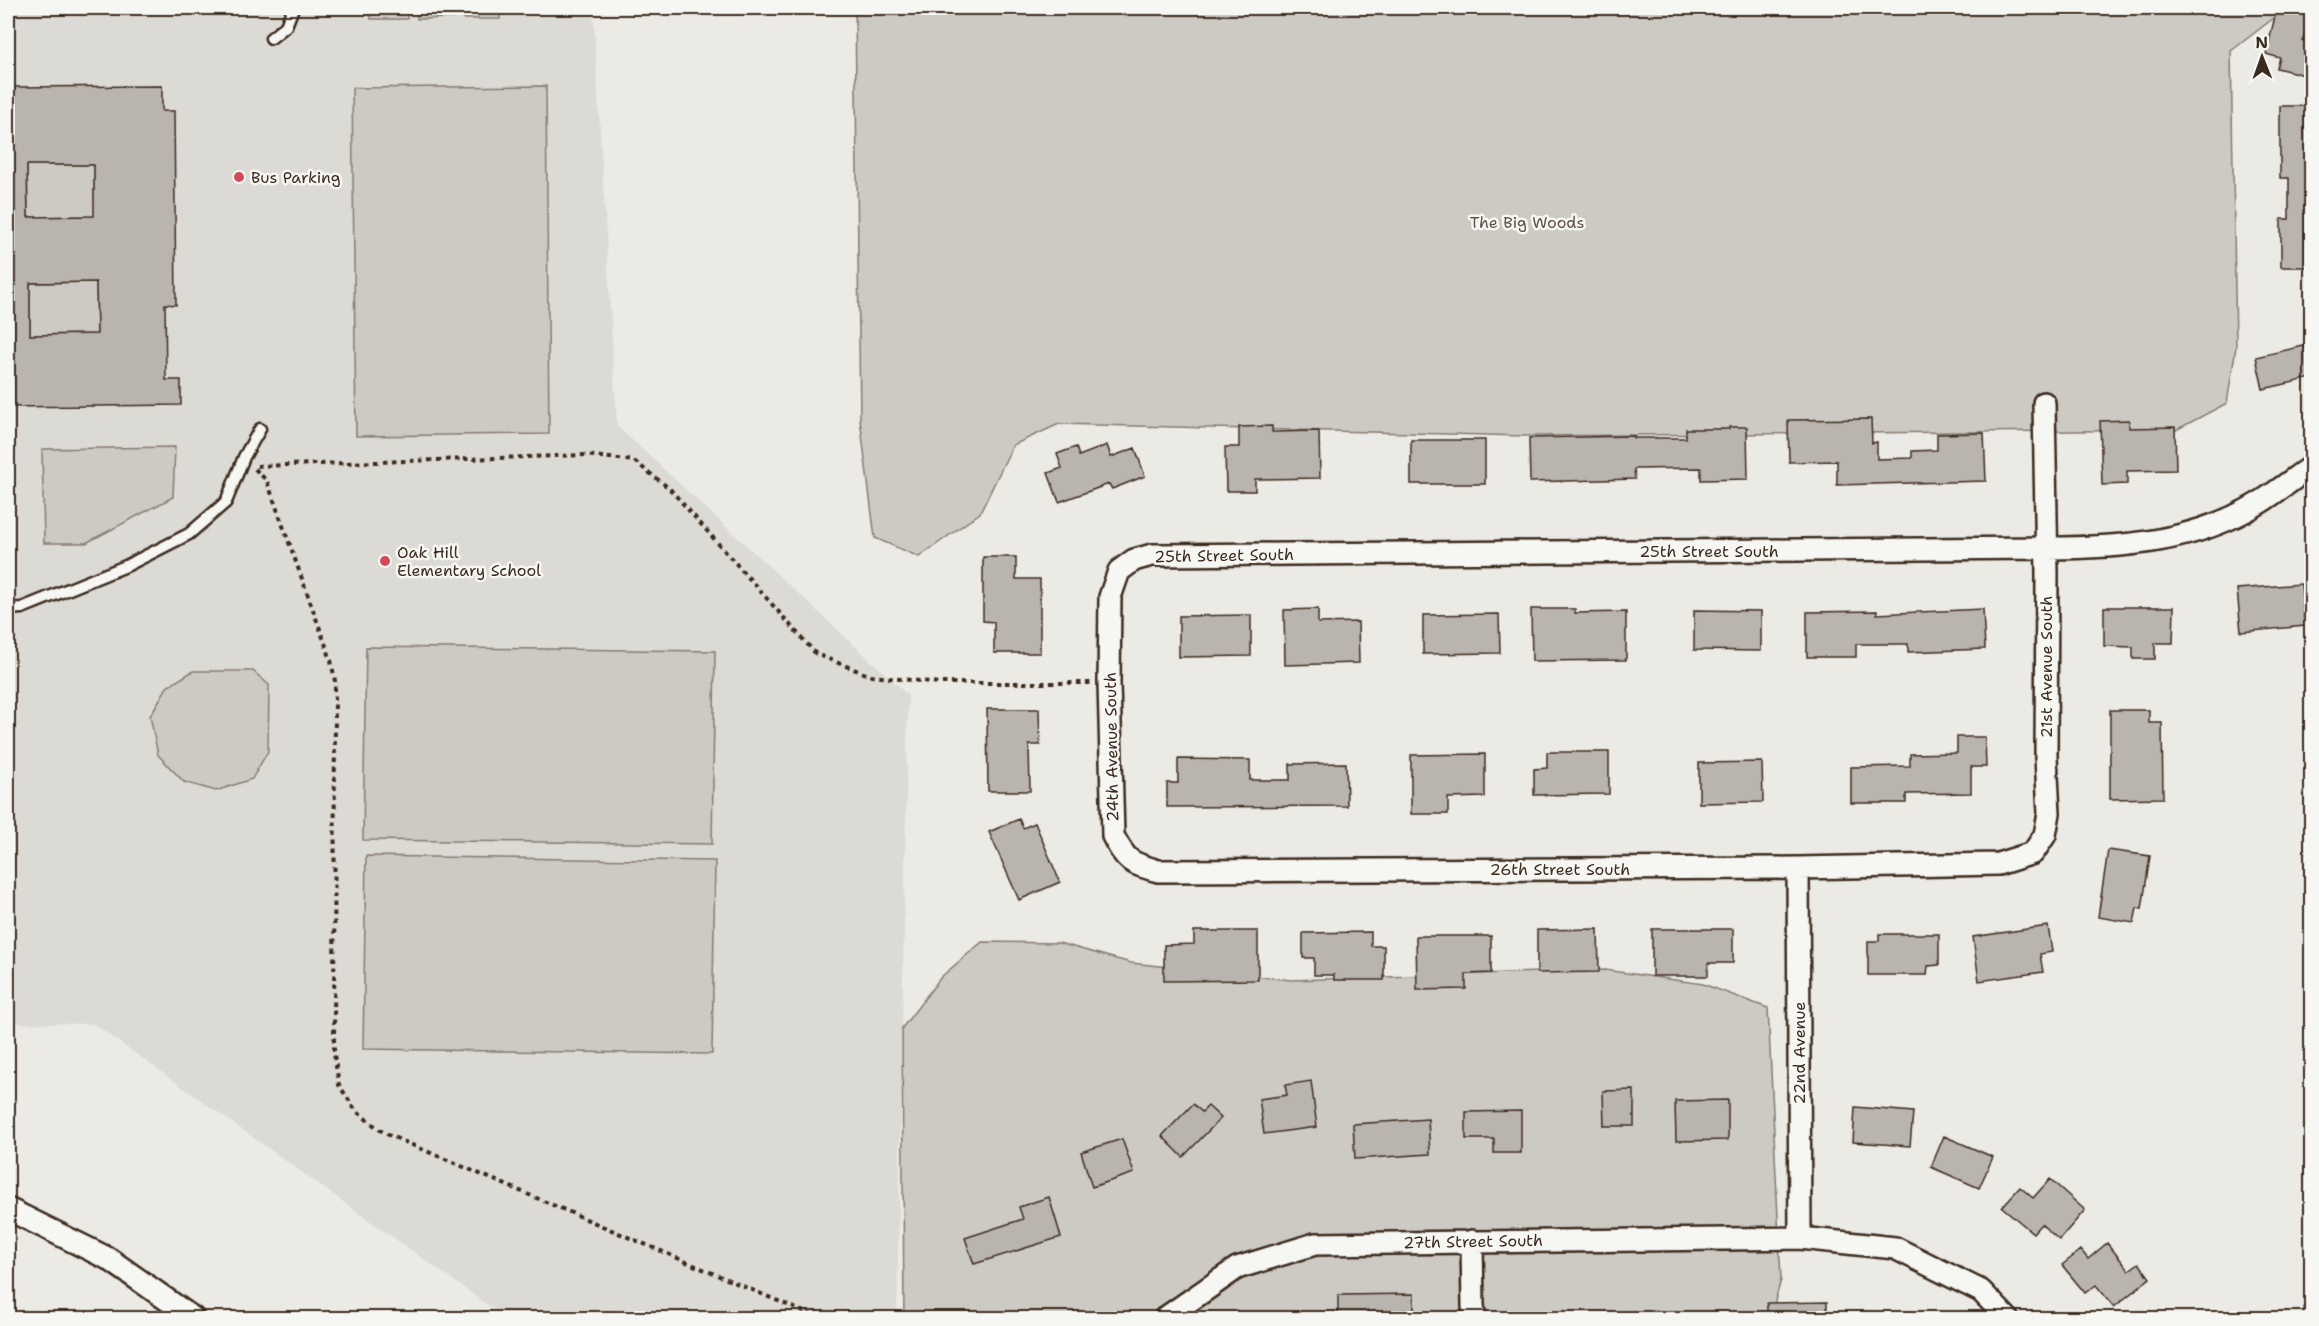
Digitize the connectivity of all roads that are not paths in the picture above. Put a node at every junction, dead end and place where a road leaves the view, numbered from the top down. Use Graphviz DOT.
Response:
graph roads {
  1 [pos="293,8"];
  2 [pos="271,39"];
  3 [pos="2044,403"];
  4 [pos="260,429"];
  5 [pos="2312,466"];
  6 [pos="2046,548"];
  7 [pos="1110,597"];
  8 [pos="8,609"];
  9 [pos="1961,865"];
  10 [pos="1798,868"];
  11 [pos="1158,871"];
  12 [pos="8,1209"];
  13 [pos="1800,1238"];
  14 [pos="1472,1241"];
  15 [pos="193,1318"];
  16 [pos="1165,1318"];
  17 [pos="1475,1318"];
  18 [pos="2007,1318"];
  1 -- 2 [label="lane"];
  3 -- 6 [label="street, 21st Avenue South"];
  4 -- 8 [label="lane"];
  5 -- 6 [label="street, 25th Street South"];
  6 -- 7 [label="street, 25th Street South"];
  6 -- 9 [label="street, 21st Avenue South"];
  7 -- 11 [label="street, 24th Avenue South"];
  9 -- 10 [label="street, 26th Street South"];
  10 -- 11 [label="street, 26th Street South"];
  10 -- 13 [label="street, 22nd Avenue"];
  12 -- 15 [label="street"];
  13 -- 14 [label="street, 27th Street South"];
  13 -- 18 [label="street"];
  14 -- 16 [label="street, 27th Street South"];
  14 -- 17 [label="street"];
}
